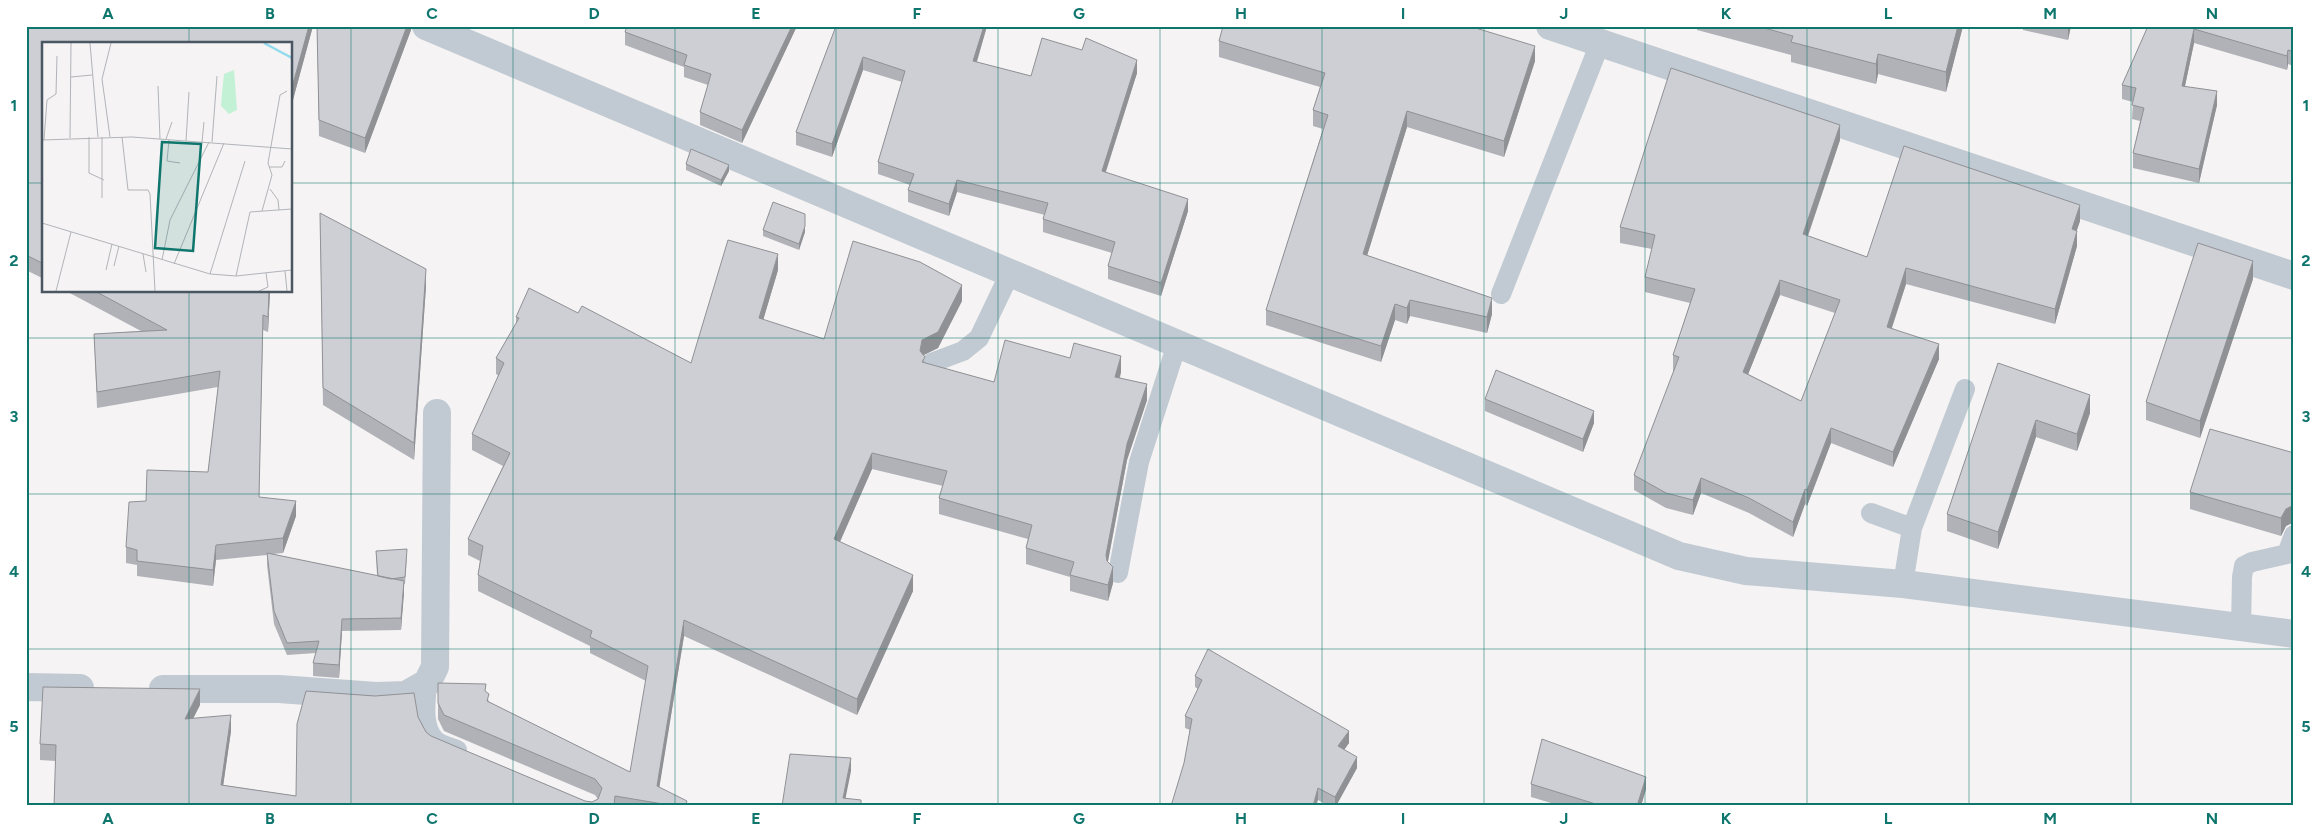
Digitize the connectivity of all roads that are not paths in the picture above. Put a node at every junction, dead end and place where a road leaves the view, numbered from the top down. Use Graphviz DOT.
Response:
graph roads {
  1 [pos="426,26"];
  2 [pos="1550,26"];
  3 [pos="1600,43"];
  4 [pos="1010,273"];
  5 [pos="2294,276"];
  6 [pos="1501,294"];
  7 [pos="1177,344"];
  8 [pos="931,363"];
  9 [pos="1965,389"];
  10 [pos="437,413"];
  11 [pos="1871,513"];
  12 [pos="1912,528"];
  13 [pos="2294,535"];
  14 [pos="1118,573"];
  15 [pos="1903,584"];
  16 [pos="2241,628"];
  17 [pos="2294,634"];
  18 [pos="427,683"];
  19 [pos="26,687"];
  20 [pos="101,689"];
  21 [pos="139,689"];
  22 [pos="472,756"];
  1 -- 4 [label="street"];
  2 -- 3 [label="street"];
  3 -- 5 [label="street"];
  3 -- 6 [label="lane"];
  4 -- 7 [label="street"];
  4 -- 8 [label="lane"];
  7 -- 14 [label="lane"];
  7 -- 15 [label="street"];
  9 -- 12 [label="lane"];
  10 -- 18 [label="street"];
  11 -- 12 [label="lane"];
  12 -- 15 [label="lane"];
  13 -- 16 [label="lane"];
  15 -- 16 [label="street"];
  16 -- 17 [label="street"];
  18 -- 21 [label="street"];
  18 -- 22 [label="lane"];
  19 -- 20 [label="street"];
}
